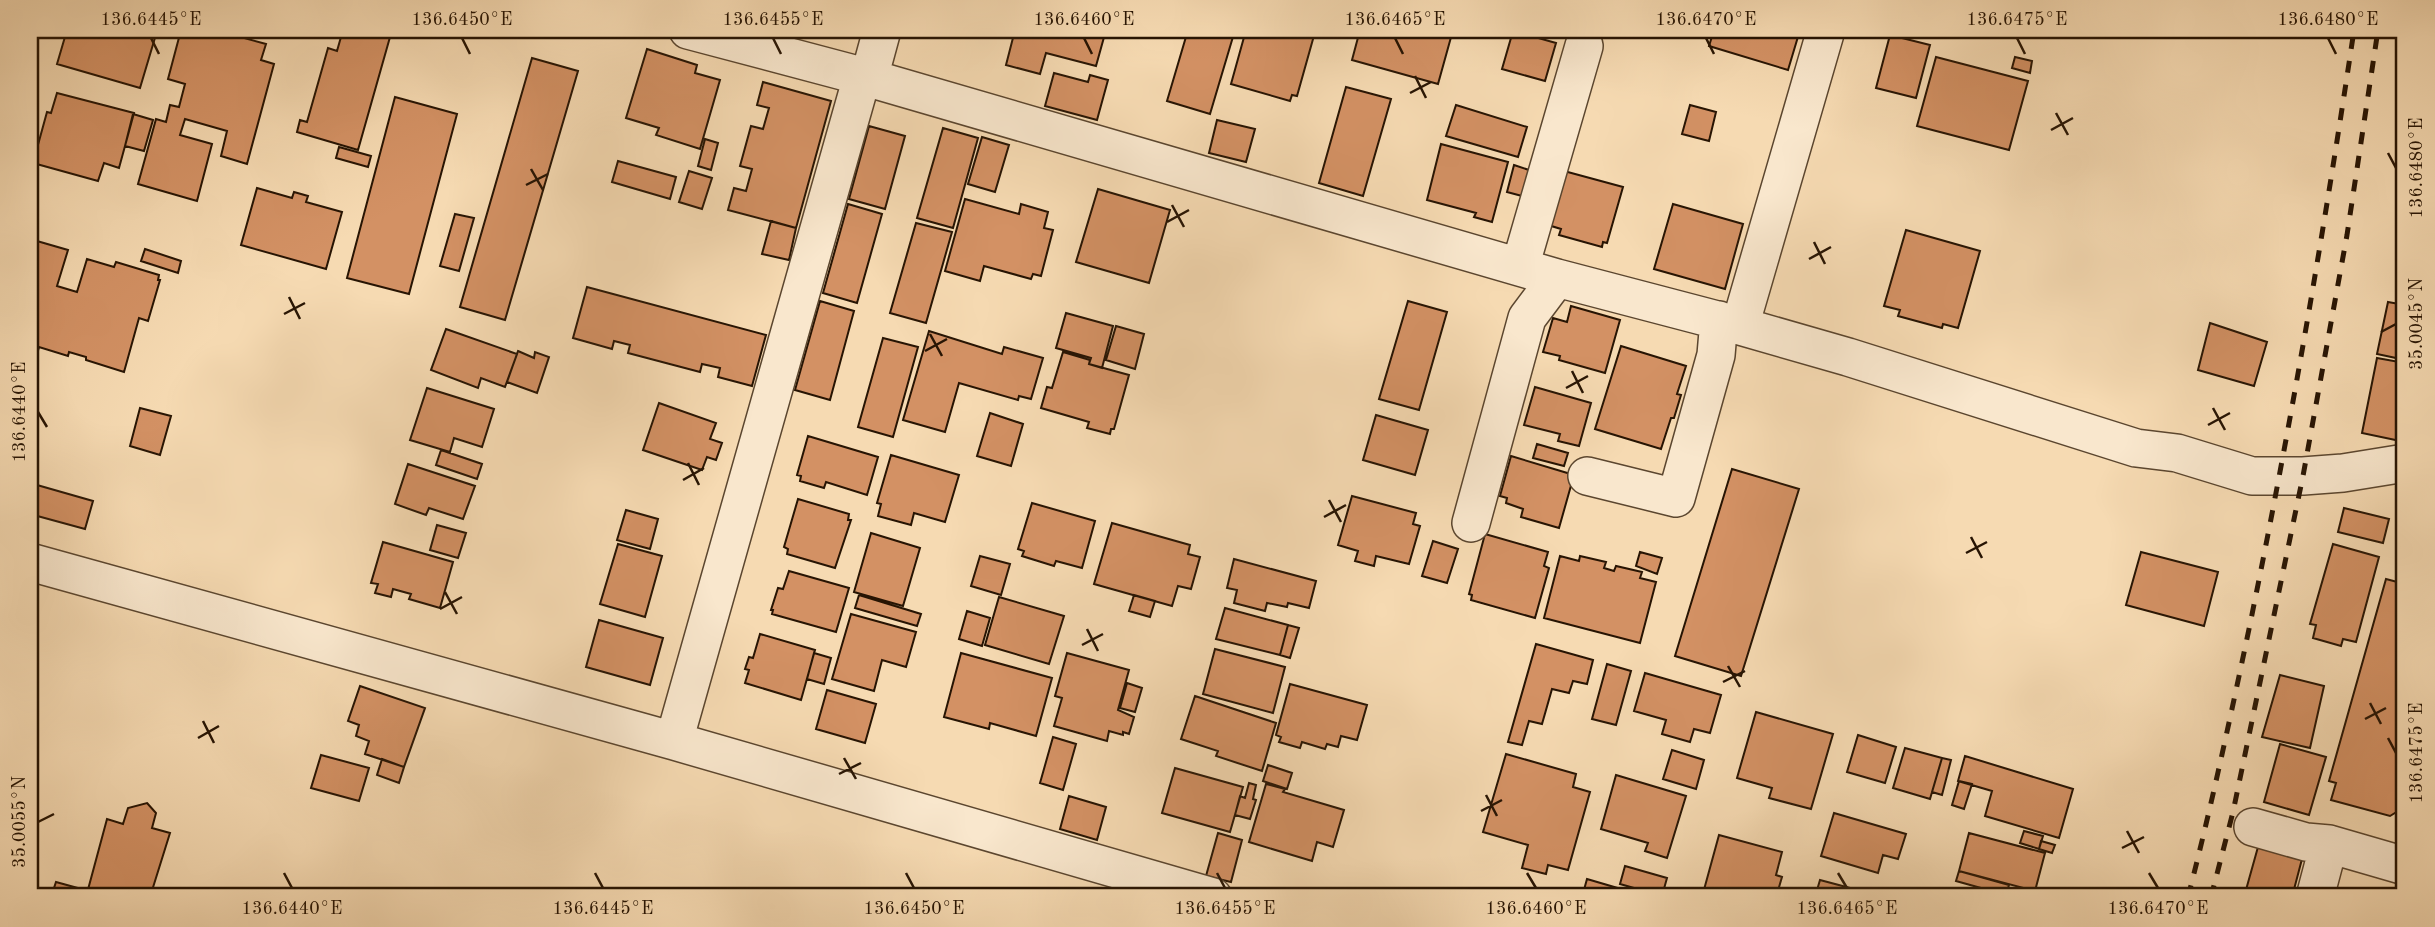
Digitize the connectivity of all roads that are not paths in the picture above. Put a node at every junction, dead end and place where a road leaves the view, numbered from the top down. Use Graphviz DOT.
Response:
graph roads {
  1 [pos="688,30"];
  2 [pos="882,30"];
  3 [pos="1826,30"];
  4 [pos="1584,46"];
  5 [pos="865,78"];
  6 [pos="1520,267"];
  7 [pos="1557,278"];
  8 [pos="1730,323"];
  9 [pos="2405,463"];
  10 [pos="1587,476"];
  11 [pos="1471,523"];
  12 [pos="30,562"];
  13 [pos="674,741"];
  14 [pos="2253,827"];
  15 [pos="2329,844"];
  16 [pos="2405,866"];
  17 [pos="1213,897"];
  18 [pos="2315,897"];
  1 -- 5 [label="street"];
  2 -- 5 [label="street"];
  3 -- 8 [label="street"];
  4 -- 6 [label="street"];
  5 -- 6 [label="street"];
  5 -- 13 [label="street"];
  6 -- 7 [label="street"];
  7 -- 8 [label="street"];
  7 -- 11 [label="street"];
  8 -- 9 [label="street"];
  8 -- 10 [label="street"];
  12 -- 13 [label="street"];
  13 -- 17 [label="street"];
  14 -- 15 [label="street"];
  15 -- 16 [label="street"];
  15 -- 18 [label="street"];
}
